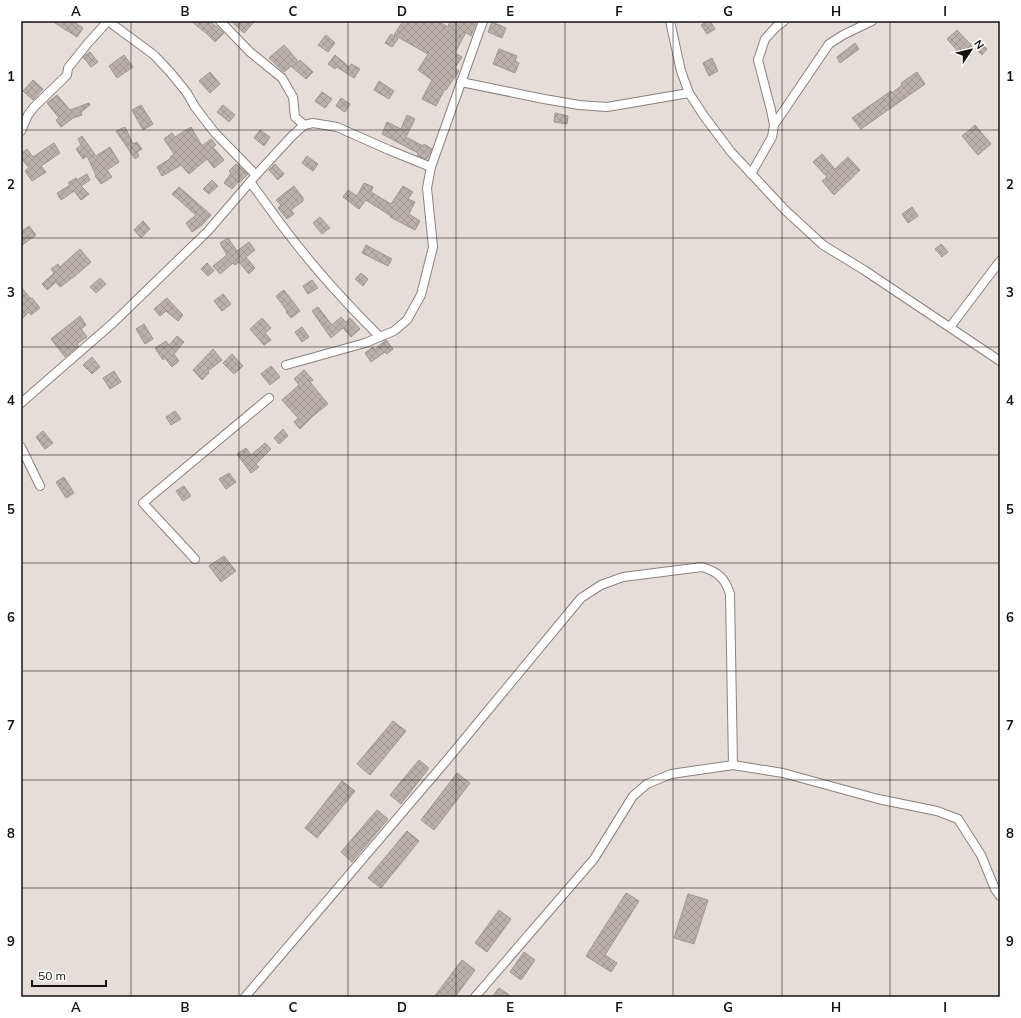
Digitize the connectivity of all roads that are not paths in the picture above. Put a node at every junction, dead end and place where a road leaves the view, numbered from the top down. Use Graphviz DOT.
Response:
graph roads {
  1 [pos="108,21"];
  2 [pos="220,21"];
  3 [pos="482,21"];
  4 [pos="670,21"];
  5 [pos="784,21"];
  6 [pos="872,21"];
  7 [pos="461,82"];
  8 [pos="689,93"];
  9 [pos="304,125"];
  10 [pos="774,125"];
  11 [pos="21,131"];
  12 [pos="431,167"];
  13 [pos="256,174"];
  14 [pos="751,174"];
  15 [pos="250,182"];
  16 [pos="1000,261"];
  17 [pos="950,326"];
  18 [pos="380,337"];
  19 [pos="1000,360"];
  20 [pos="286,365"];
  21 [pos="269,398"];
  22 [pos="22,401"];
  23 [pos="21,447"];
  24 [pos="40,486"];
  25 [pos="195,559"];
  26 [pos="733,765"];
  27 [pos="1000,896"];
  28 [pos="245,997"];
  29 [pos="475,997"];
  1 -- 11 [label="street"];
  1 -- 13 [label="street"];
  2 -- 9 [label="street"];
  3 -- 7 [label="street"];
  4 -- 8 [label="street"];
  5 -- 10 [label="street"];
  6 -- 10 [label="street"];
  7 -- 8 [label="street"];
  7 -- 12 [label="street"];
  8 -- 14 [label="street"];
  9 -- 12 [label="street"];
  9 -- 13 [label="street"];
  10 -- 14 [label="street"];
  12 -- 18 [label="street"];
  13 -- 15 [label="street"];
  14 -- 17 [label="street"];
  15 -- 18 [label="street"];
  15 -- 22 [label="street"];
  16 -- 17 [label="street"];
  17 -- 19 [label="street"];
  18 -- 20 [label="street"];
  21 -- 25 [label="street"];
  23 -- 24 [label="street"];
  26 -- 27 [label="street"];
  26 -- 28 [label="street"];
  26 -- 29 [label="street"];
}
